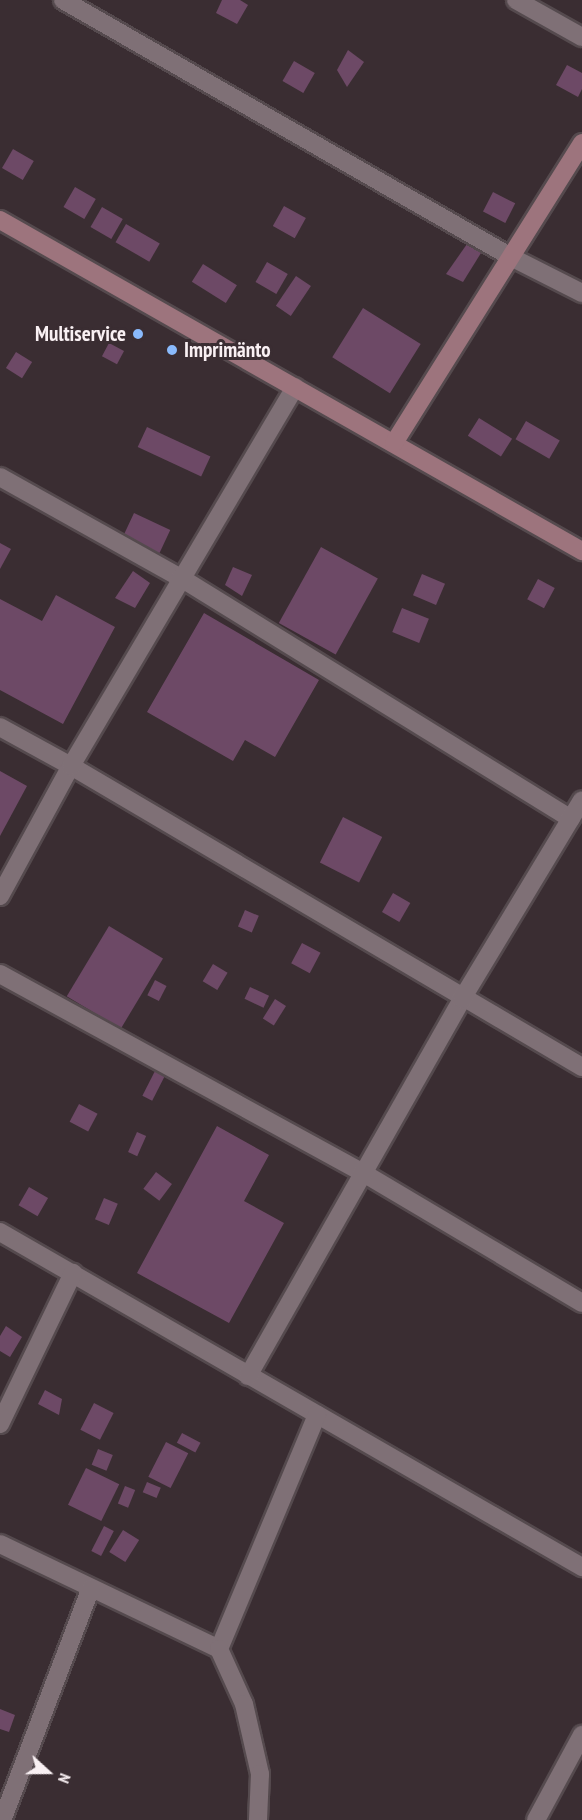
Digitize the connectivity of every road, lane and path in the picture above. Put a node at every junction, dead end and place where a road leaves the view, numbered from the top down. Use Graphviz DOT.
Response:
graph roads {
  1 [pos="63,0"];
  2 [pos="516,0"];
  3 [pos="582,37"];
  4 [pos="582,143"];
  5 [pos="0,220"];
  6 [pos="512,256"];
  7 [pos="582,293"];
  8 [pos="295,387"];
  9 [pos="394,443"];
  10 [pos="0,477"];
  11 [pos="582,551"];
  12 [pos="181,579"];
  13 [pos="0,727"];
  14 [pos="71,766"];
  15 [pos="582,800"];
  16 [pos="571,819"];
  17 [pos="0,896"];
  18 [pos="0,974"];
  19 [pos="462,999"];
  20 [pos="582,1067"];
  21 [pos="365,1174"];
  22 [pos="0,1232"];
  23 [pos="73,1273"];
  24 [pos="582,1303"];
  25 [pos="248,1376"];
  26 [pos="317,1415"];
  27 [pos="0,1424"];
  28 [pos="0,1544"];
  29 [pos="582,1566"];
  30 [pos="91,1588"];
  31 [pos="219,1649"];
  32 [pos="582,1735"];
  33 [pos="4,1818"];
  34 [pos="258,1820"];
  35 [pos="536,1820"];
  1 -- 6 [label="street"];
  2 -- 3 [label="street"];
  4 -- 6 [label="street"];
  5 -- 8 [label="street"];
  6 -- 7 [label="street"];
  6 -- 9 [label="street"];
  8 -- 9 [label="street"];
  8 -- 12 [label="street"];
  9 -- 11 [label="street"];
  10 -- 12 [label="street"];
  12 -- 14 [label="street"];
  12 -- 16 [label="street"];
  13 -- 14 [label="street"];
  14 -- 17 [label="street"];
  14 -- 19 [label="street"];
  15 -- 16 [label="street"];
  16 -- 19 [label="street"];
  18 -- 21 [label="street"];
  19 -- 20 [label="street"];
  19 -- 21 [label="street"];
  21 -- 24 [label="street"];
  21 -- 25 [label="street"];
  22 -- 23 [label="street"];
  23 -- 25 [label="street"];
  23 -- 27 [label="street"];
  25 -- 26 [label="street"];
  26 -- 29 [label="street"];
  26 -- 31 [label="street"];
  28 -- 30 [label="street"];
  30 -- 31 [label="street"];
  30 -- 33 [label="street"];
  31 -- 34 [label="street"];
  32 -- 35 [label="street"];
}
